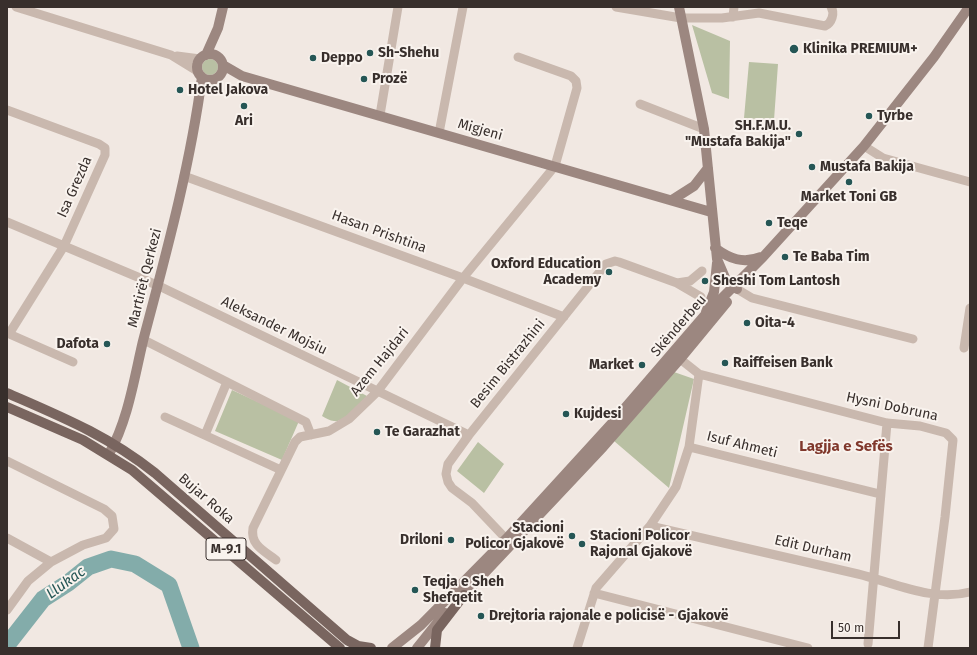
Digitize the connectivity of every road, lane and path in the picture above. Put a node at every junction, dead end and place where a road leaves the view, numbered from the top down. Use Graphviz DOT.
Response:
graph roads {
  1 [pos="16,7"];
  2 [pos="223,7"];
  3 [pos="398,7"];
  4 [pos="463,7"];
  5 [pos="616,7"];
  6 [pos="680,7"];
  7 [pos="734,7"];
  8 [pos="831,7"];
  9 [pos="969,7"];
  10 [pos="761,10"];
  11 [pos="733,17"];
  12 [pos="681,18"];
  13 [pos="218,28"];
  14 [pos="171,56"];
  15 [pos="203,57"];
  16 [pos="518,57"];
  17 [pos="220,61"];
  18 [pos="207,76"];
  19 [pos="242,76"];
  20 [pos="640,104"];
  21 [pos="7,110"];
  22 [pos="380,115"];
  23 [pos="704,128"];
  24 [pos="439,133"];
  25 [pos="864,146"];
  26 [pos="555,166"];
  27 [pos="708,168"];
  28 [pos="184,176"];
  29 [pos="970,182"];
  30 [pos="672,200"];
  31 [pos="711,212"];
  32 [pos="7,222"];
  33 [pos="64,246"];
  34 [pos="715,248"];
  35 [pos="763,257"];
  36 [pos="717,260"];
  37 [pos="702,271"];
  38 [pos="463,278"];
  39 [pos="677,284"];
  40 [pos="159,286"];
  41 [pos="735,288"];
  42 [pos="701,297"];
  43 [pos="970,308"];
  44 [pos="705,315"];
  45 [pos="564,317"];
  46 [pos="8,333"];
  47 [pos="913,339"];
  48 [pos="144,340"];
  49 [pos="964,348"];
  50 [pos="677,356"];
  51 [pos="73,362"];
  52 [pos="699,374"];
  53 [pos="227,382"];
  54 [pos="377,392"];
  55 [pos="7,393"];
  56 [pos="7,407"];
  57 [pos="165,417"];
  58 [pos="887,423"];
  59 [pos="205,434"];
  60 [pos="469,434"];
  61 [pos="310,435"];
  62 [pos="115,443"];
  63 [pos="689,447"];
  64 [pos="109,454"];
  65 [pos="7,461"];
  66 [pos="280,470"];
  67 [pos="880,494"];
  68 [pos="650,526"];
  69 [pos="7,538"];
  70 [pos="509,542"];
  71 [pos="276,560"];
  72 [pos="51,562"];
  73 [pos="874,578"];
  74 [pos="970,592"];
  75 [pos="594,593"];
  76 [pos="464,595"];
  77 [pos="934,595"];
  78 [pos="7,610"];
  79 [pos="868,644"];
  80 [pos="340,648"];
  81 [pos="371,648"];
  82 [pos="392,648"];
  83 [pos="417,648"];
  84 [pos="435,648"];
  85 [pos="577,648"];
  86 [pos="808,648"];
  87 [pos="928,648"];
  1 -- 14 [label="street"];
  2 -- 13 [label="street"];
  3 -- 22 [label="street"];
  4 -- 24 [label="street"];
  5 -- 12 [label="street"];
  6 -- 12 [label="street"];
  7 -- 11 [label="street"];
  8 -- 10 [label="street"];
  9 -- 25 [label="street, Skënderbeu"];
  10 -- 11 [label="street"];
  11 -- 12 [label="street"];
  12 -- 23 [label="street"];
  13 -- 15 [label="street"];
  13 -- 17 [label="street"];
  14 -- 15 [label="street"];
  14 -- 18 [label="street"];
  15 -- 17 [label="street, Migjeni"];
  15 -- 18 [label="street"];
  16 -- 26 [label="street"];
  17 -- 18 [label="street"];
  17 -- 19 [label="street, Migjeni"];
  18 -- 19 [label="street, Migjeni"];
  18 -- 28 [label="street, Martirët Qerkezi"];
  19 -- 22 [label="street, Migjeni"];
  20 -- 23 [label="street"];
  21 -- 33 [label="street, Isa Grezda"];
  22 -- 24 [label="street, Migjeni"];
  23 -- 27 [label="street"];
  24 -- 26 [label="street, Migjeni"];
  25 -- 29 [label="street"];
  25 -- 35 [label="street, Skënderbeu"];
  26 -- 30 [label="street, Migjeni"];
  26 -- 38 [label="street, Azem Hajdari"];
  27 -- 30 [label="street"];
  27 -- 31 [label="street"];
  28 -- 38 [label="street, Hasan Prishtina"];
  28 -- 40 [label="street, Martirët Qerkezi"];
  30 -- 31 [label="street, Migjeni"];
  31 -- 34 [label="street"];
  32 -- 33 [label="street, Aleksander Mojsiu"];
  33 -- 40 [label="street, Aleksander Mojsiu"];
  33 -- 46 [label="street"];
  34 -- 35 [label="street"];
  34 -- 36 [label="street"];
  35 -- 41 [label="street, Skënderbeu"];
  36 -- 41 [label="street"];
  36 -- 44 [label="street"];
  37 -- 39 [label="street"];
  38 -- 45 [label="street, Hasan Prishtina"];
  38 -- 54 [label="street, Azem Hajdari"];
  39 -- 42 [label="street"];
  39 -- 45 [label="street, Besim Bistrazhini"];
  40 -- 48 [label="street, Martirët Qerkezi"];
  40 -- 54 [label="street, Aleksander Mojsiu"];
  41 -- 44 [label="street, Skënderbeu"];
  41 -- 47 [label="street"];
  41 -- 50 [label="street, Skënderbeu"];
  43 -- 49 [label="street"];
  44 -- 50 [label="street, Skënderbeu"];
  45 -- 60 [label="street, Besim Bistrazhini"];
  46 -- 51 [label="street"];
  48 -- 53 [label="street"];
  48 -- 62 [label="street, Martirët Qerkezi"];
  50 -- 52 [label="street, Hysni Dobruna"];
  50 -- 70 [label="street, Skënderbeu"];
  52 -- 58 [label="street, Hysni Dobruna"];
  52 -- 63 [label="street"];
  53 -- 59 [label="street"];
  53 -- 61 [label="street"];
  54 -- 60 [label="street, Aleksander Mojsiu"];
  54 -- 61 [label="street, Azem Hajdari"];
  55 -- 62 [label="main road, Bujar Roka / M-9.1"];
  56 -- 64 [label="main road, Bujar Roka / M-9.1"];
  57 -- 59 [label="street"];
  58 -- 67 [label="street"];
  58 -- 77 [label="street, Hysni Dobruna"];
  59 -- 66 [label="street"];
  60 -- 70 [label="street, Besim Bistrazhini"];
  61 -- 66 [label="street, Azem Hajdari"];
  62 -- 64 [label="street, Martirët Qerkezi"];
  62 -- 81 [label="main road, Bujar Roka / M-9.1"];
  63 -- 67 [label="street, Isuf Ahmeti"];
  63 -- 68 [label="street"];
  64 -- 80 [label="main road, Bujar Roka / M-9.1"];
  65 -- 72 [label="street"];
  66 -- 71 [label="street, Azem Hajdari"];
  67 -- 73 [label="street"];
  68 -- 73 [label="street, Edit Durham"];
  68 -- 75 [label="street"];
  69 -- 72 [label="street"];
  70 -- 76 [label="street, Skënderbeu"];
  70 -- 82 [label="street, Skënderbeu"];
  72 -- 78 [label="street"];
  73 -- 77 [label="street, Edit Durham"];
  73 -- 79 [label="street"];
  74 -- 77 [label="street, Edit Durham"];
  75 -- 85 [label="street"];
  75 -- 86 [label="street"];
  76 -- 83 [label="street, Skënderbeu"];
  76 -- 84 [label="main road"];
  77 -- 87 [label="street, Hysni Dobruna"];
}
